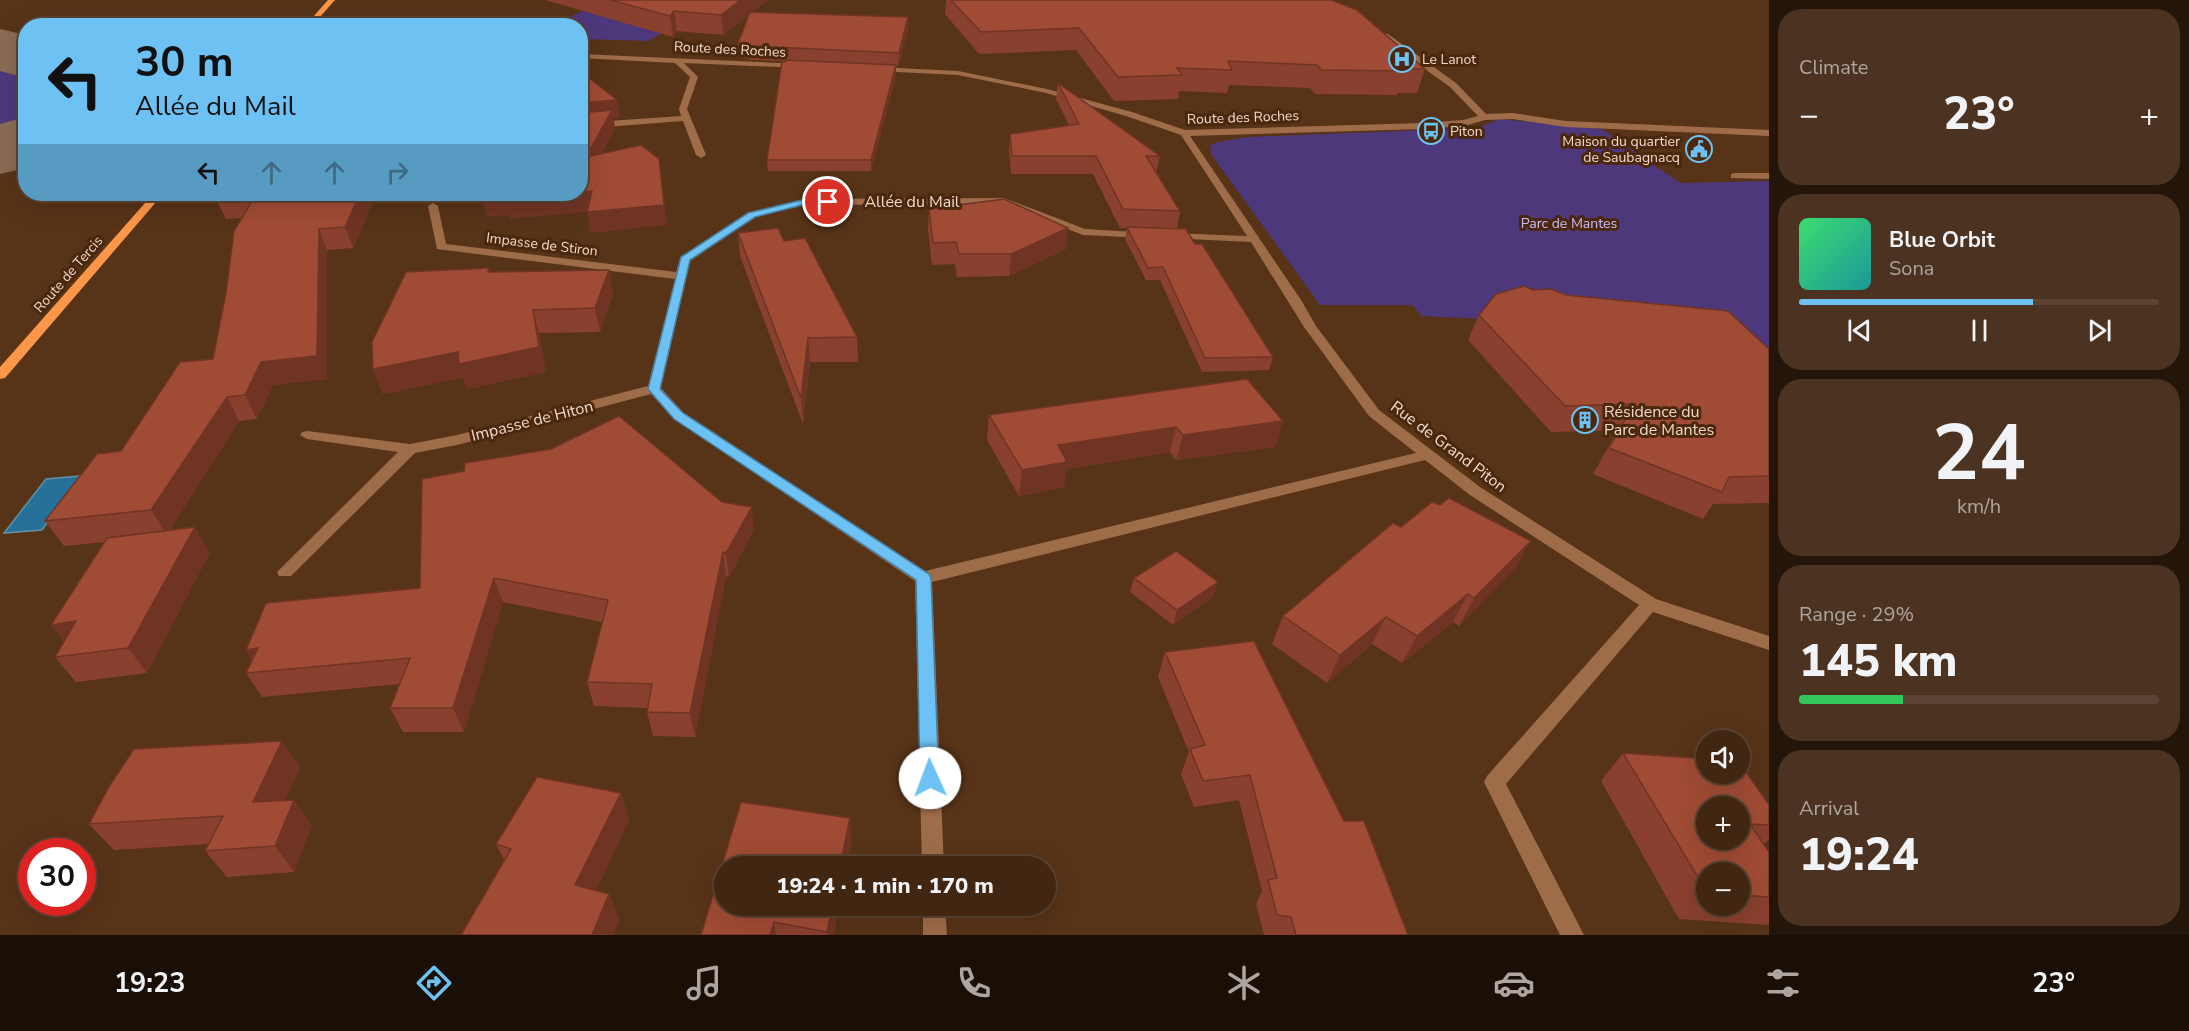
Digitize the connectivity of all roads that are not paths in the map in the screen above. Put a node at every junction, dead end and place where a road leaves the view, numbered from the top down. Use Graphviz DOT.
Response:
graph roads {
  1 [pos="332,0"];
  2 [pos="315,18"];
  3 [pos="1376,31"];
  4 [pos="588,56"];
  5 [pos="678,61"];
  6 [pos="806,66"];
  7 [pos="864,69"];
  8 [pos="1484,117"];
  9 [pos="685,118"];
  10 [pos="588,125"];
  11 [pos="1184,134"];
  12 [pos="1766,135"];
  13 [pos="701,155"];
  14 [pos="1734,176"];
  15 [pos="1769,176"];
  16 [pos="152,201"];
  17 [pos="433,206"];
  18 [pos="1253,239"];
  19 [pos="681,276"];
  20 [pos="0,375"];
  21 [pos="654,389"];
  22 [pos="308,435"];
  23 [pos="410,449"];
  24 [pos="1430,454"];
  25 [pos="285,572"];
  26 [pos="923,578"];
  27 [pos="1650,604"];
  28 [pos="1769,643"];
  29 [pos="933,856"];
  30 [pos="934,916"];
  31 [pos="935,935"];
  32 [pos="1572,935"];
  1 -- 2 [label="main road"];
  3 -- 8 [label="street"];
  4 -- 5 [label="street, Route des Roches"];
  5 -- 6 [label="street, Route des Roches"];
  5 -- 9 [label="street"];
  7 -- 11 [label="street, Route des Roches"];
  8 -- 11 [label="street, Route des Roches"];
  8 -- 12 [label="street, Route des Roches"];
  9 -- 10 [label="street"];
  9 -- 13 [label="street"];
  11 -- 18 [label="street, Rue de Grand Piton"];
  14 -- 15 [label="street"];
  16 -- 20 [label="main road, Route de Tercis"];
  17 -- 19 [label="street, Impasse de Stiron"];
  18 -- 19 [label="street, Allée du Mail"];
  18 -- 24 [label="street, Rue de Grand Piton"];
  19 -- 21 [label="street, Allée du Mail"];
  21 -- 23 [label="street, Impasse de Hiton"];
  21 -- 26 [label="street"];
  22 -- 23 [label="street, Impasse de Hiton"];
  23 -- 25 [label="street"];
  24 -- 26 [label="street"];
  24 -- 27 [label="street, Rue de Grand Piton"];
  26 -- 29 [label="street"];
  27 -- 28 [label="street, Rue de Grand Piton"];
  27 -- 32 [label="street"];
  30 -- 31 [label="street"];
}
